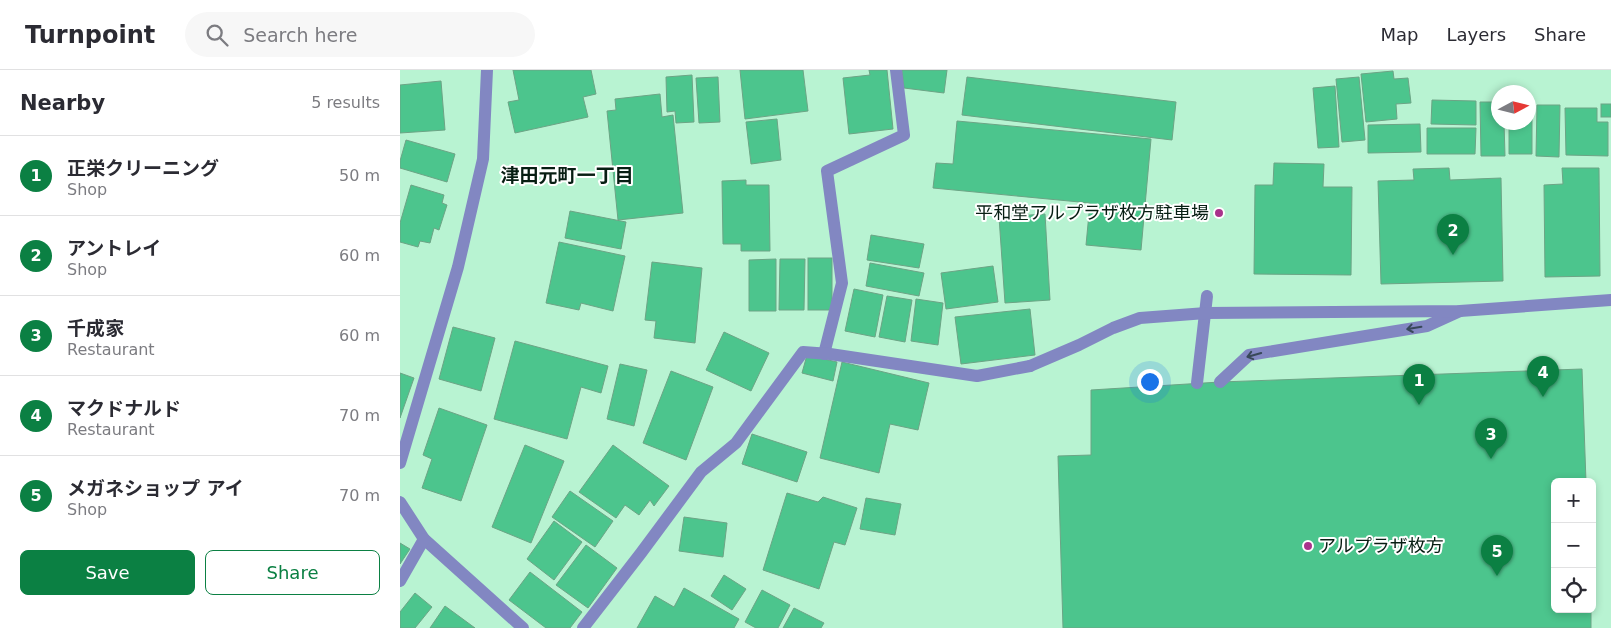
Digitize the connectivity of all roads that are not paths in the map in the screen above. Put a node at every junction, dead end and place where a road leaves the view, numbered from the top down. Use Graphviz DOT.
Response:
graph roads {
  1 [pos="487,70"];
  2 [pos="896,70"];
  3 [pos="1207,296"];
  4 [pos="1611,300"];
  5 [pos="1460,311"];
  6 [pos="1206,313"];
  7 [pos="824,354"];
  8 [pos="1220,382"];
  9 [pos="1197,383"];
  10 [pos="400,463"];
  11 [pos="400,502"];
  12 [pos="424,539"];
  13 [pos="400,581"];
  14 [pos="523,628"];
  15 [pos="583,628"];
  1 -- 10 [label="street"];
  2 -- 7 [label="street"];
  3 -- 6 [label="street"];
  4 -- 5 [label="street"];
  5 -- 6 [label="street"];
  5 -- 8 [label="street, one-way"];
  6 -- 7 [label="street"];
  6 -- 9 [label="street"];
  7 -- 15 [label="street"];
  11 -- 12 [label="street"];
  12 -- 13 [label="street"];
  12 -- 14 [label="street"];
}
